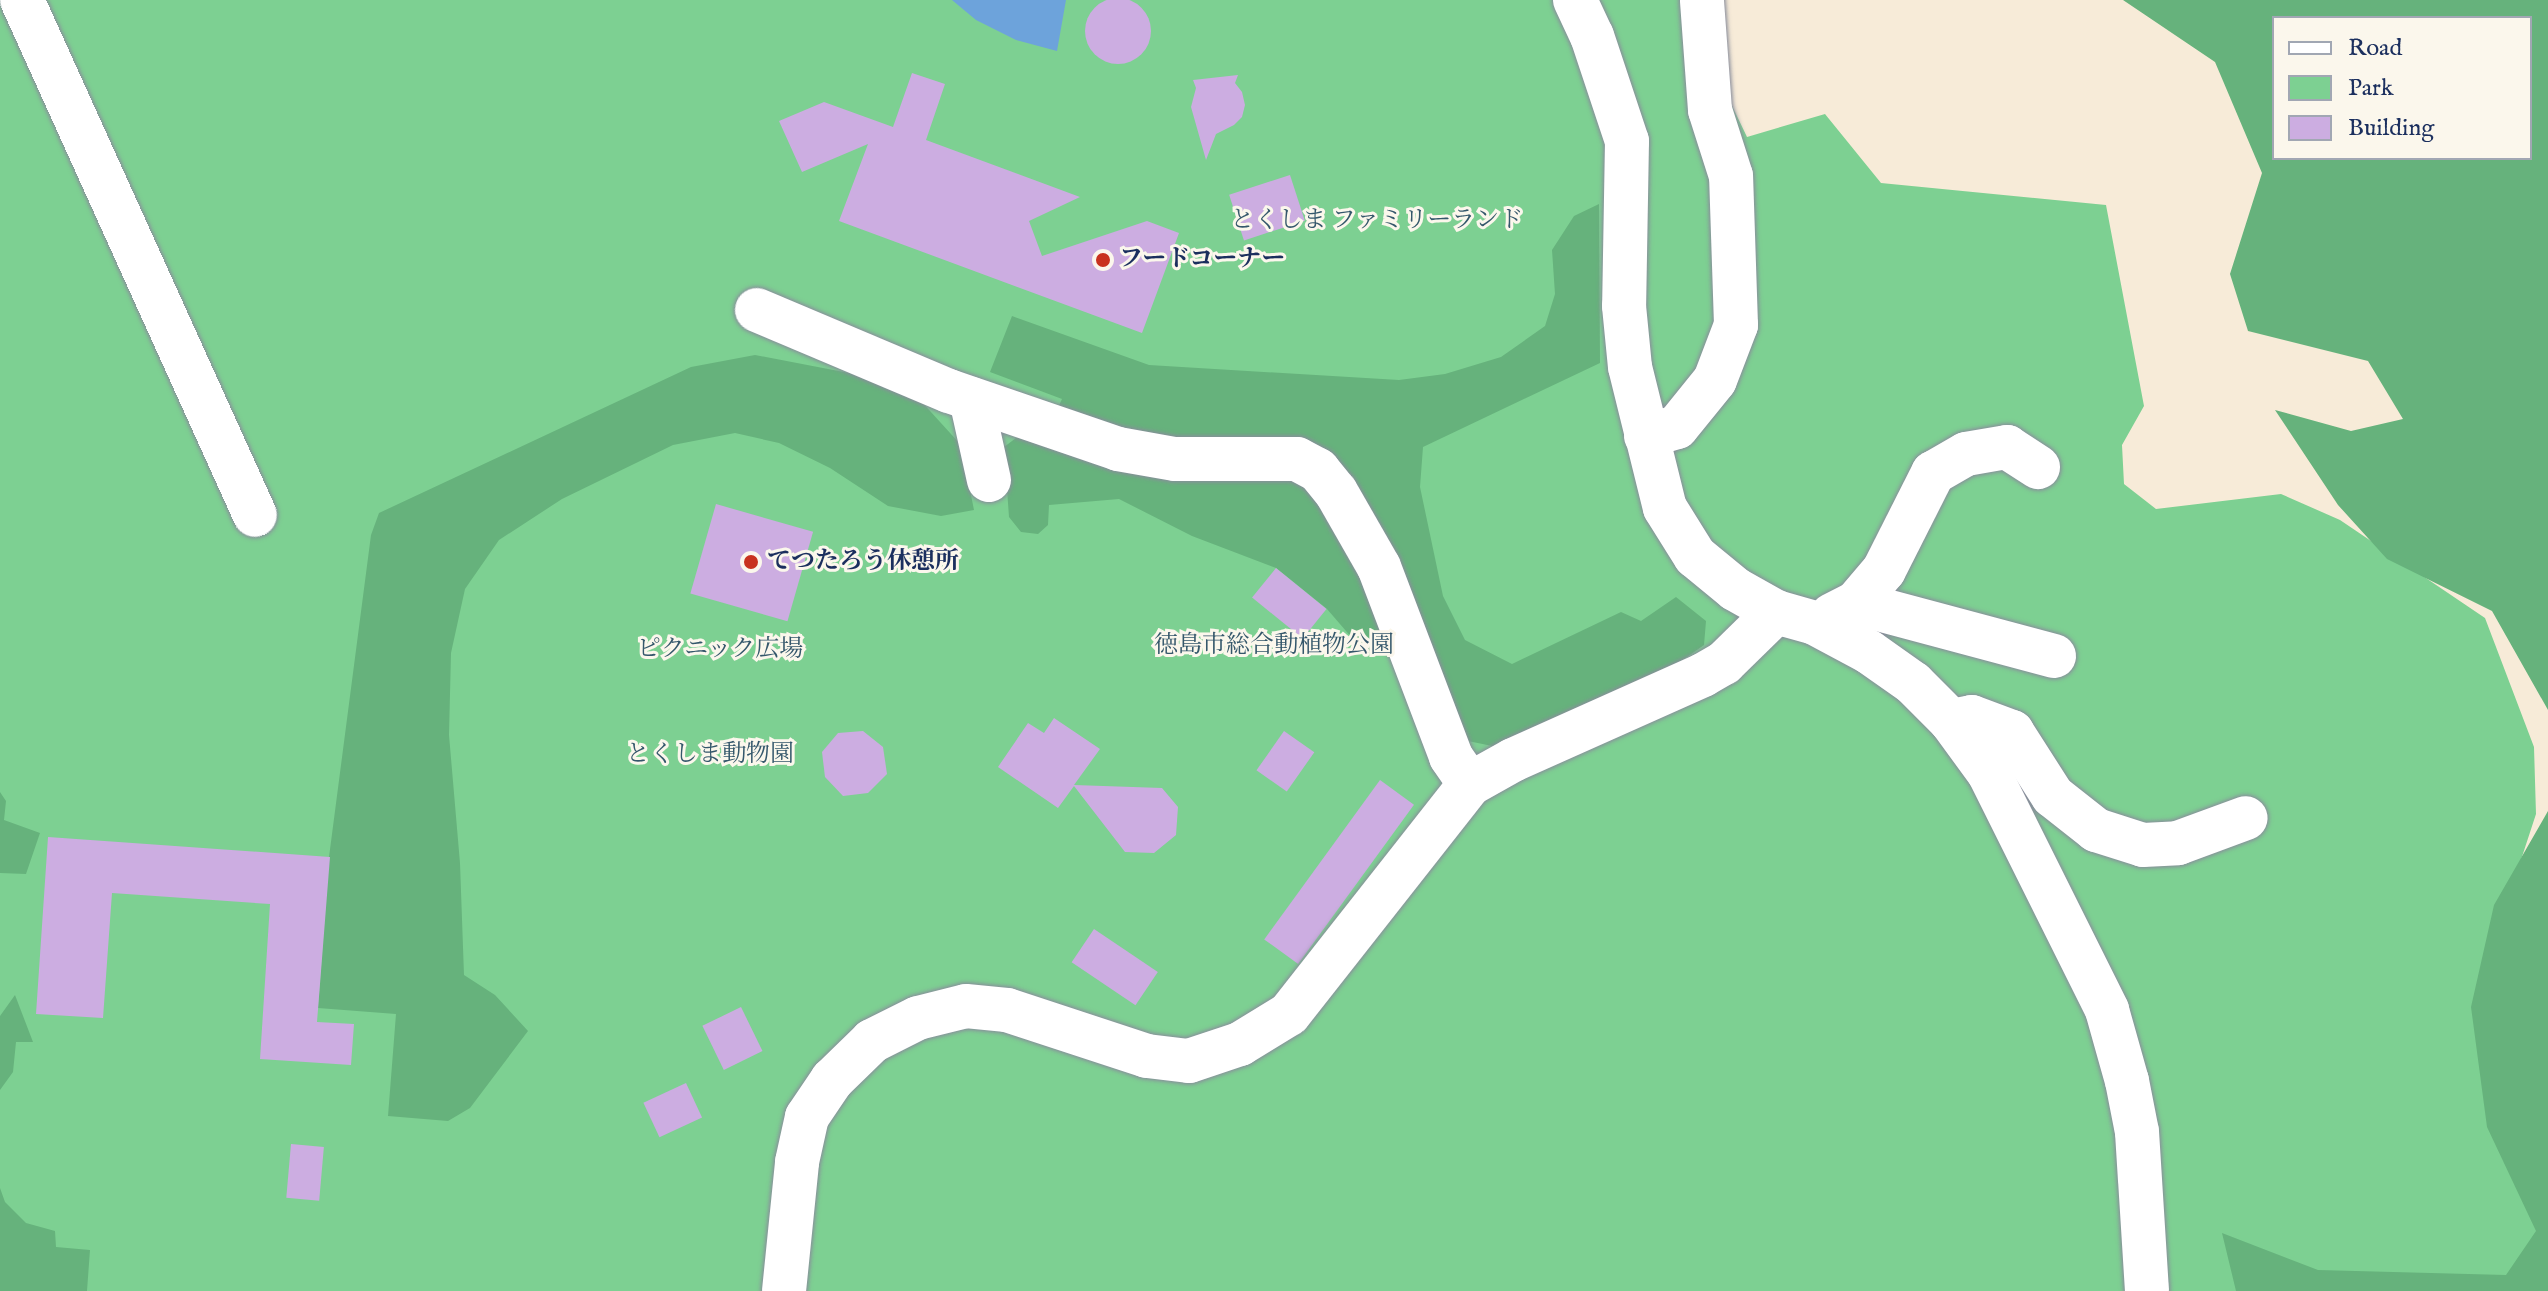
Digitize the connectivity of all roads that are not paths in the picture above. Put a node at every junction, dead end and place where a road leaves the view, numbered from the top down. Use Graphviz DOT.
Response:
graph roads {
  1 [pos="22,0"];
  2 [pos="1575,0"];
  3 [pos="1702,0"];
  4 [pos="757,310"];
  5 [pos="971,399"];
  6 [pos="1646,436"];
  7 [pos="2038,467"];
  8 [pos="989,480"];
  9 [pos="255,515"];
  10 [pos="1856,603"];
  11 [pos="1796,617"];
  12 [pos="2054,656"];
  13 [pos="1951,721"];
  14 [pos="1470,784"];
  15 [pos="2246,818"];
  16 [pos="784,1291"];
  17 [pos="2147,1291"];
  1 -- 9 [label="street"];
  2 -- 6 [label="street"];
  3 -- 6 [label="street"];
  4 -- 5 [label="street"];
  5 -- 8 [label="street"];
  5 -- 14 [label="street"];
  6 -- 11 [label="street"];
  7 -- 10 [label="street"];
  10 -- 11 [label="street"];
  10 -- 12 [label="street"];
  11 -- 13 [label="street"];
  11 -- 14 [label="street"];
  13 -- 15 [label="street"];
  13 -- 17 [label="street"];
  14 -- 16 [label="street"];
}
